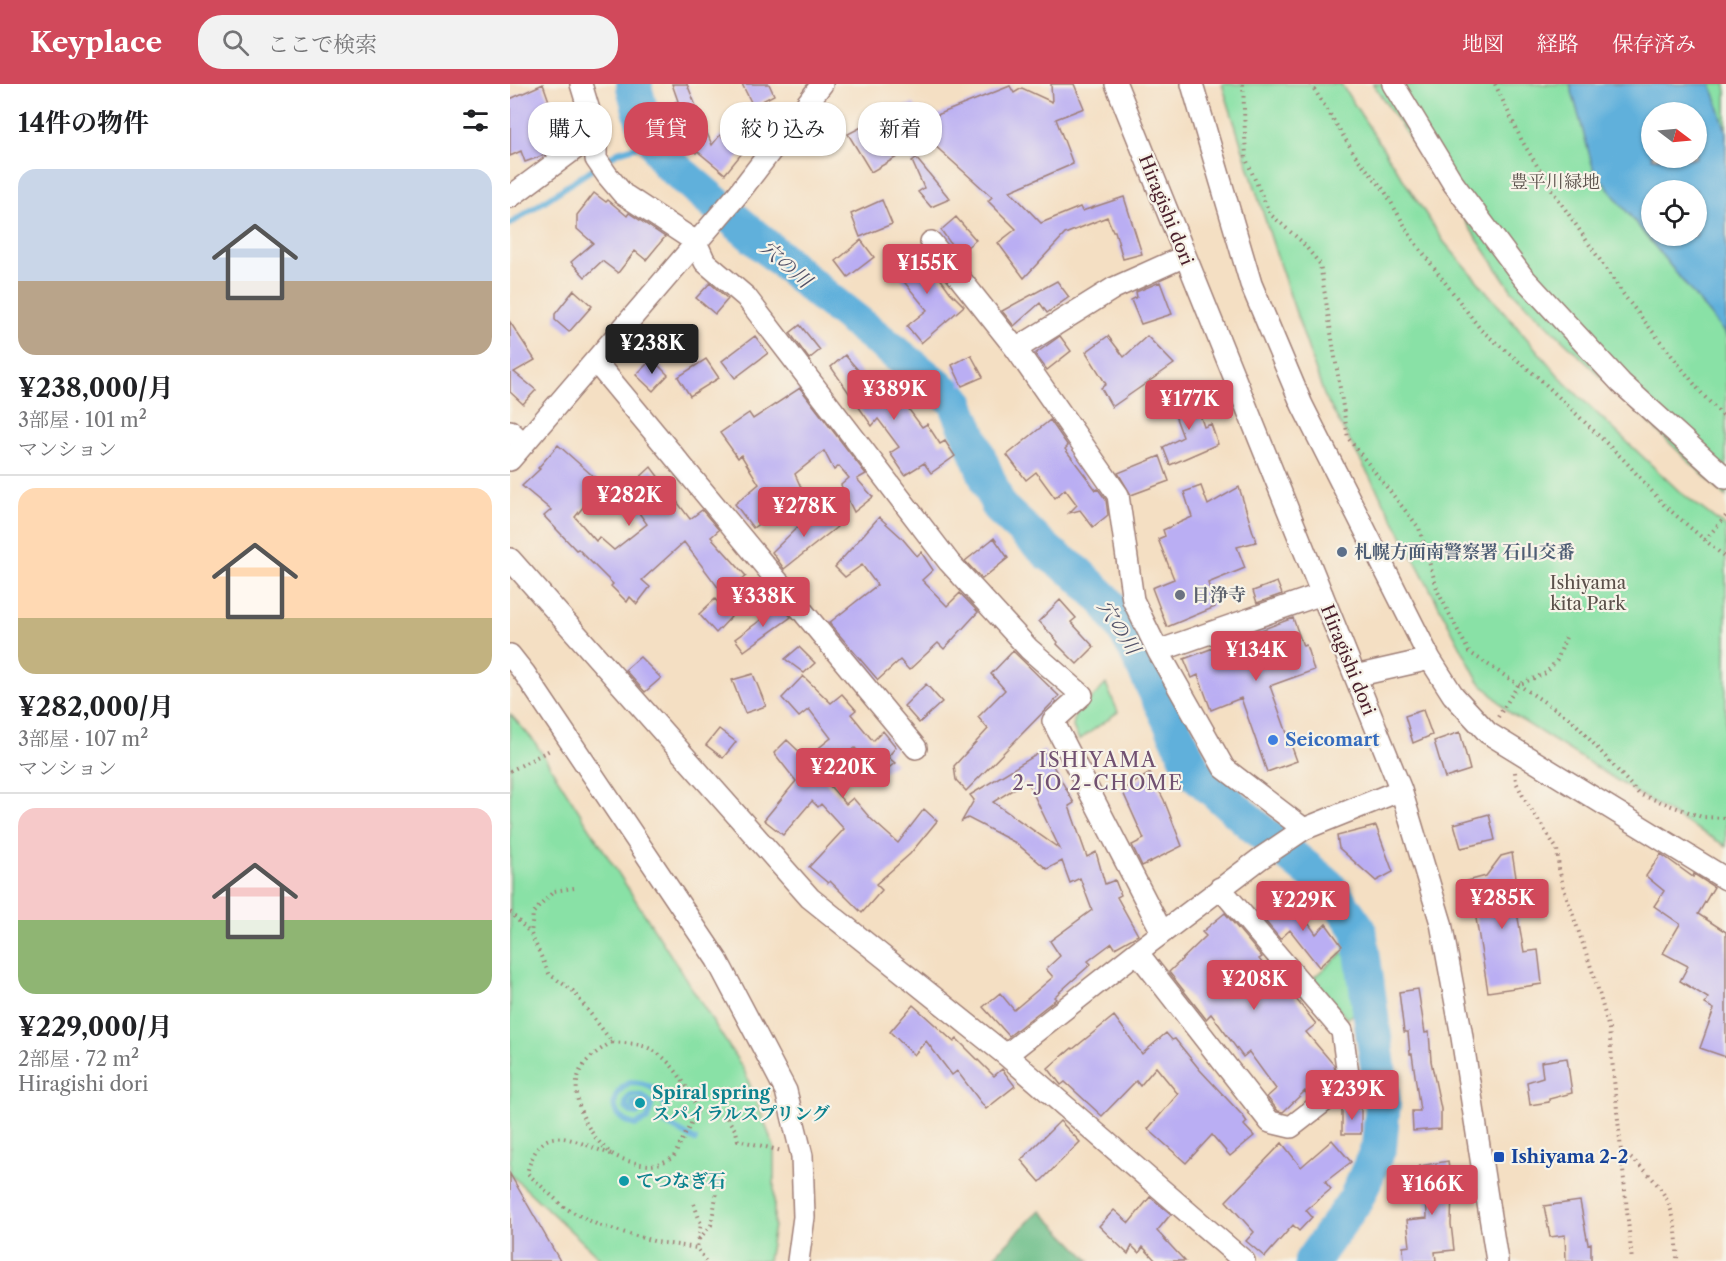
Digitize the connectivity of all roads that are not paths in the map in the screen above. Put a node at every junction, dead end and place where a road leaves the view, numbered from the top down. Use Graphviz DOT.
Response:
graph roads {
  1 [pos="581,84"];
  2 [pos="822,84"];
  3 [pos="1116,84"];
  4 [pos="1192,84"];
  5 [pos="1393,84"];
  6 [pos="587,102"];
  7 [pos="565,156"];
  8 [pos="600,156"];
  9 [pos="510,197"];
  10 [pos="701,237"];
  11 [pos="931,242"];
  12 [pos="1185,256"];
  13 [pos="1016,349"];
  14 [pos="595,361"];
  15 [pos="517,437"];
  16 [pos="510,460"];
  17 [pos="1726,478"];
  18 [pos="510,559"];
  19 [pos="1322,594"];
  20 [pos="1158,651"];
  21 [pos="510,655"];
  22 [pos="1430,659"];
  23 [pos="1355,676"];
  24 [pos="916,748"];
  25 [pos="1401,790"];
  26 [pos="1298,833"];
  27 [pos="1726,879"];
  28 [pos="1220,888"];
  29 [pos="1162,933"];
  30 [pos="1137,952"];
  31 [pos="1006,1054"];
  32 [pos="798,1261"];
  33 [pos="1244,1261"];
  34 [pos="1497,1261"];
  1 -- 6 [label="street"];
  2 -- 10 [label="street"];
  3 -- 12 [label="street, Hiragishi dori"];
  4 -- 22 [label="street"];
  5 -- 17 [label="street"];
  7 -- 9 [label="street"];
  8 -- 10 [label="street"];
  10 -- 14 [label="street"];
  10 -- 29 [label="street"];
  11 -- 13 [label="street"];
  12 -- 13 [label="street"];
  12 -- 19 [label="street, Hiragishi dori"];
  13 -- 20 [label="street"];
  14 -- 15 [label="street"];
  14 -- 24 [label="street"];
  15 -- 16 [label="street"];
  18 -- 31 [label="street"];
  19 -- 20 [label="street"];
  19 -- 23 [label="street, Hiragishi dori"];
  20 -- 26 [label="street"];
  21 -- 32 [label="street"];
  22 -- 23 [label="street"];
  22 -- 27 [label="street"];
  23 -- 25 [label="street, Hiragishi dori"];
  25 -- 26 [label="street"];
  25 -- 34 [label="street, Hiragishi dori"];
  26 -- 28 [label="street"];
  28 -- 29 [label="street"];
  28 -- 30 [label="street"];
  29 -- 30 [label="street"];
  30 -- 31 [label="street"];
  31 -- 33 [label="street"];
}
